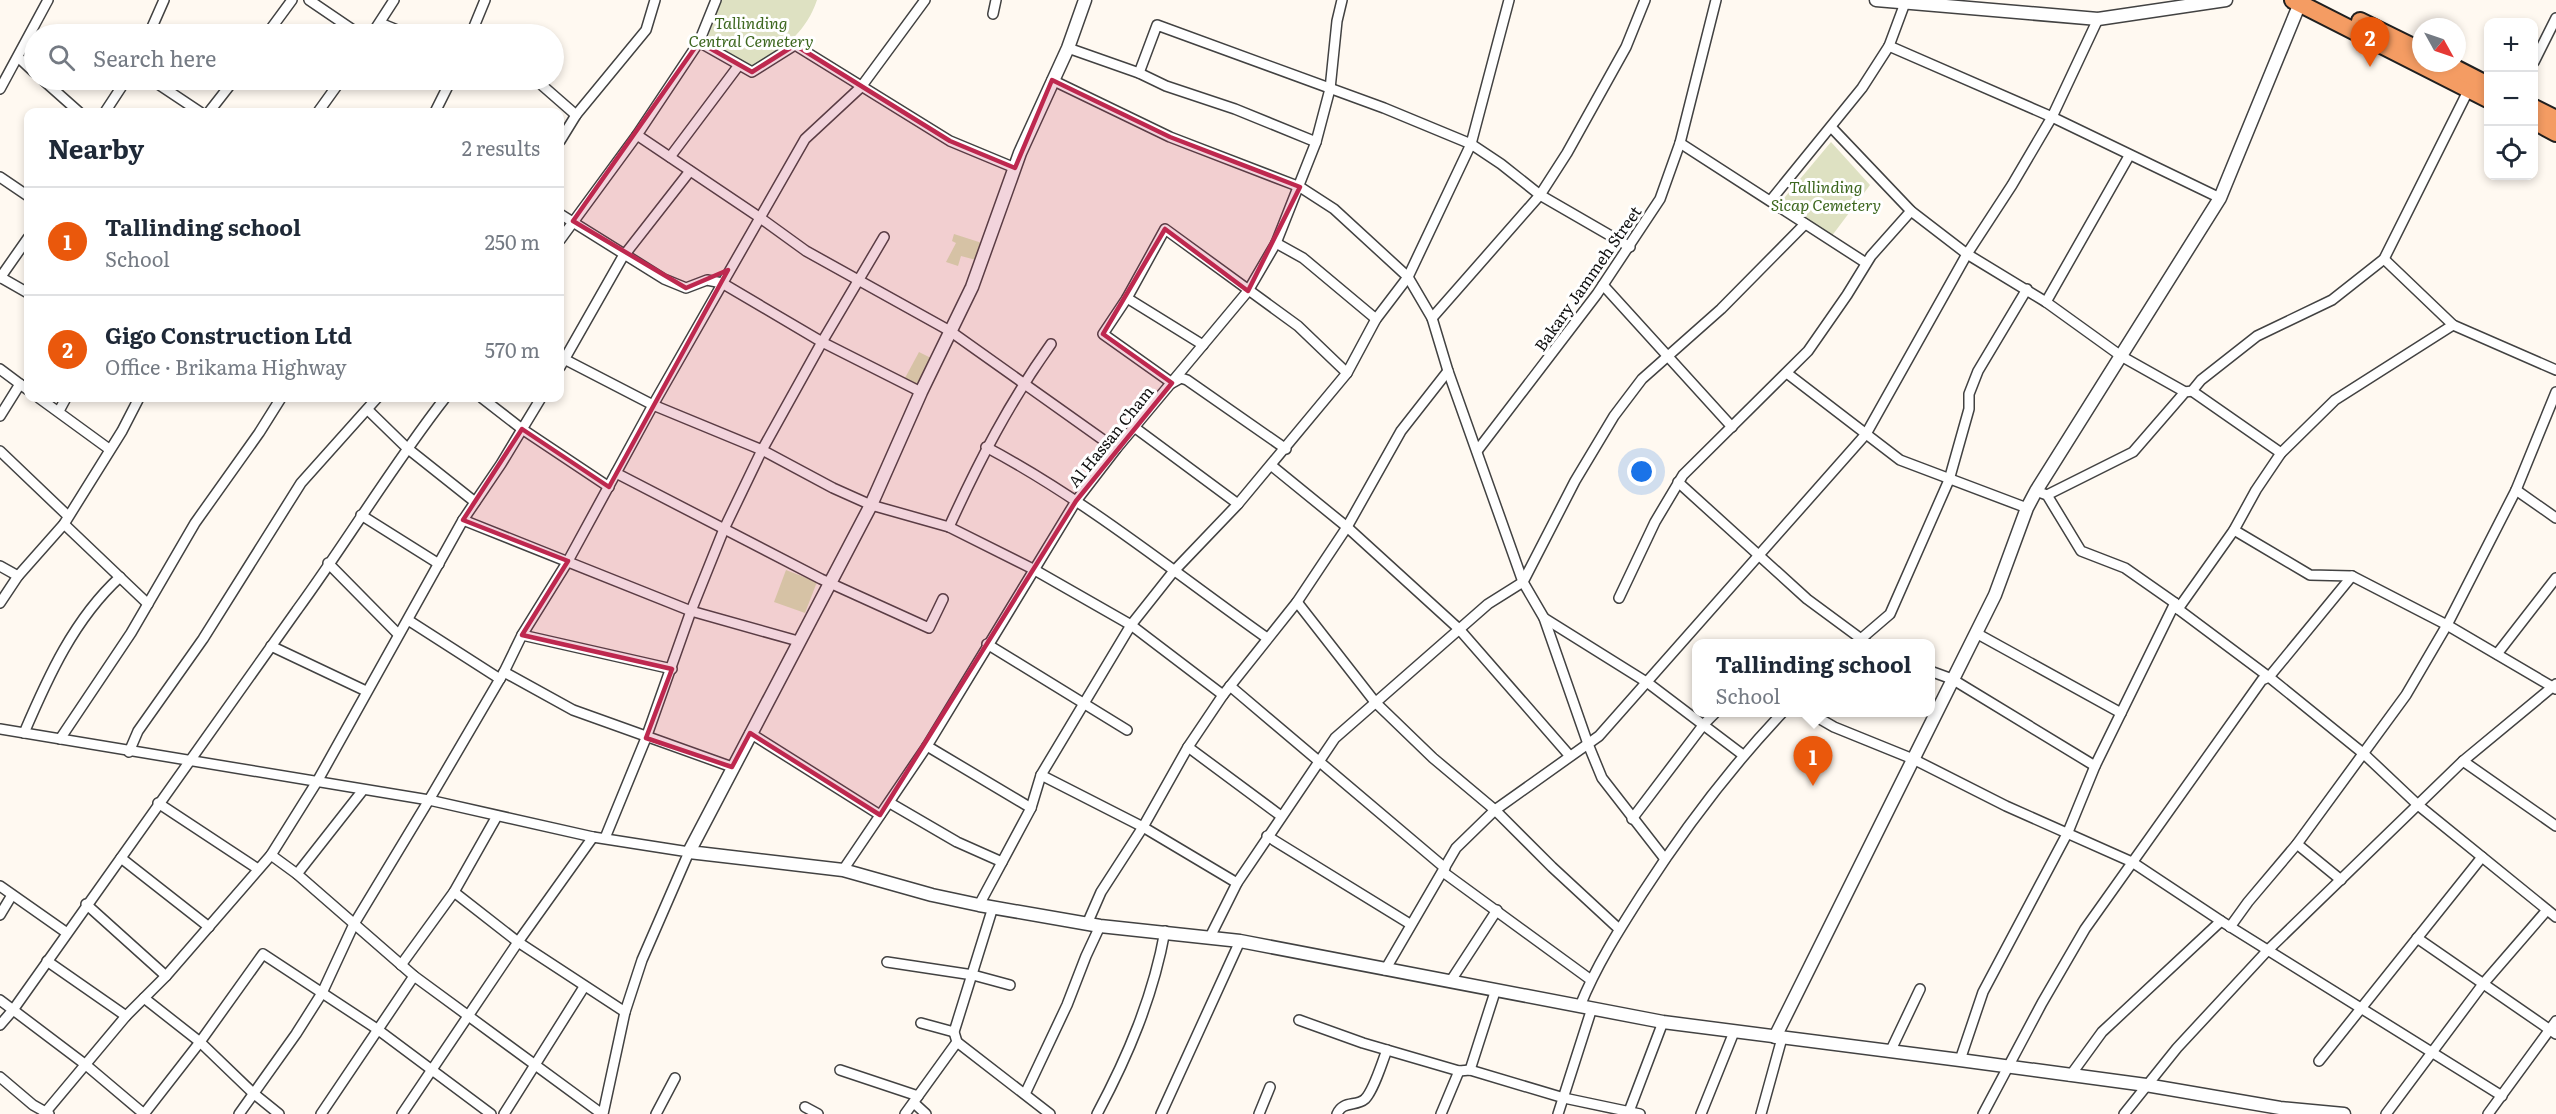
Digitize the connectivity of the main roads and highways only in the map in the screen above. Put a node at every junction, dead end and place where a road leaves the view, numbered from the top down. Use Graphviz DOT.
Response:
graph roads {
  1 [pos="2319,0"];
  2 [pos="2297,2"];
  3 [pos="2385,40"];
  4 [pos="2412,48"];
  5 [pos="2463,72"];
  6 [pos="2484,83"];
  7 [pos="2484,97"];
  8 [pos="2538,110"];
  9 [pos="2556,119"];
  10 [pos="2538,123"];
  11 [pos="2556,133"];
  1 -- 3 [label="highway"];
  2 -- 3 [label="highway"];
  3 -- 4 [label="highway"];
  3 -- 7 [label="highway"];
  5 -- 6 [label="highway"];
  8 -- 9 [label="highway"];
  10 -- 11 [label="highway"];
}
